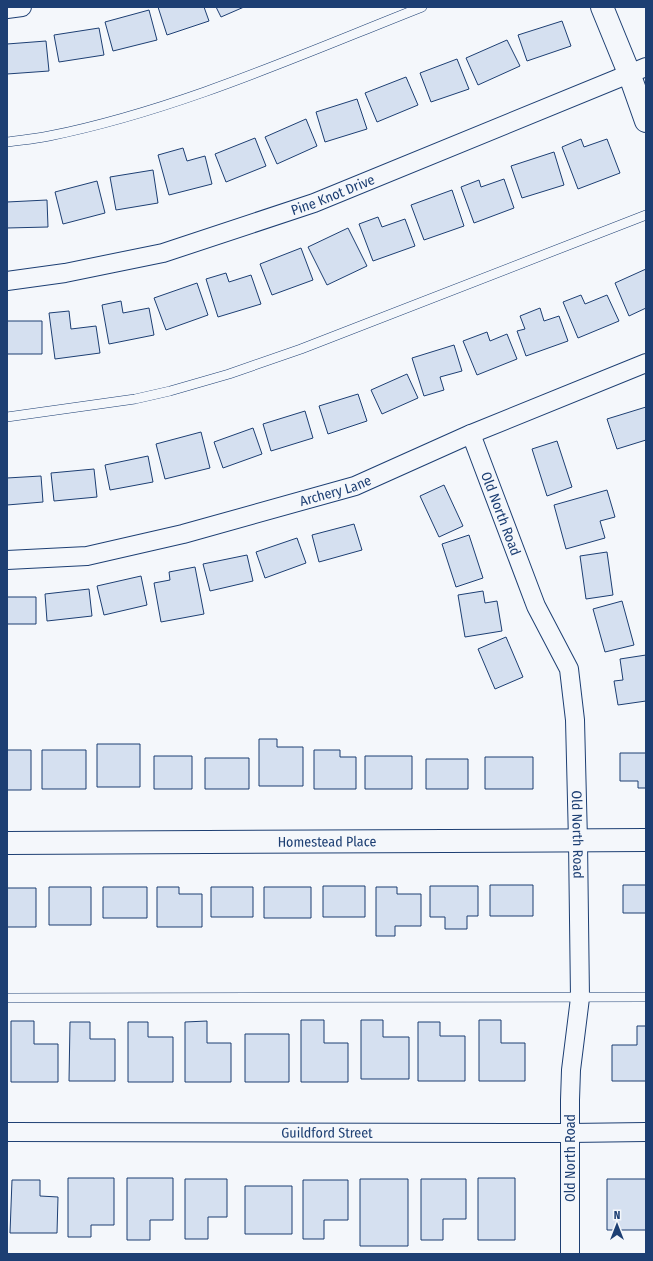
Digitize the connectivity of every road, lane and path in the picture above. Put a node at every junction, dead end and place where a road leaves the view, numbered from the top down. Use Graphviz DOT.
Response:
graph roads {
  1 [pos="22,7"];
  2 [pos="422,7"];
  3 [pos="602,7"];
  4 [pos="7,9"];
  5 [pos="637,70"];
  6 [pos="646,121"];
  7 [pos="7,142"];
  8 [pos="646,215"];
  9 [pos="7,281"];
  10 [pos="646,363"];
  11 [pos="7,417"];
  12 [pos="471,434"];
  13 [pos="7,560"];
  14 [pos="646,840"];
  15 [pos="578,841"];
  16 [pos="7,843"];
  17 [pos="646,997"];
  18 [pos="7,998"];
  19 [pos="580,998"];
  20 [pos="7,1132"];
  21 [pos="646,1132"];
  22 [pos="570,1134"];
  23 [pos="570,1254"];
  1 -- 4 [label="street"];
  2 -- 7 [label="lane"];
  3 -- 5 [label="street"];
  5 -- 6 [label="street"];
  5 -- 9 [label="street, Pine Knot Drive"];
  8 -- 11 [label="lane"];
  10 -- 12 [label="street, Archery Lane"];
  12 -- 13 [label="street, Archery Lane"];
  12 -- 15 [label="street, Old North Road"];
  14 -- 15 [label="street, Homestead Place"];
  15 -- 16 [label="street, Homestead Place"];
  15 -- 19 [label="street, Old North Road"];
  17 -- 19 [label="lane"];
  18 -- 19 [label="lane"];
  19 -- 22 [label="street, Old North Road"];
  20 -- 22 [label="street, Guildford Street"];
  21 -- 22 [label="street, Guildford Street"];
  22 -- 23 [label="street, Old North Road"];
}
